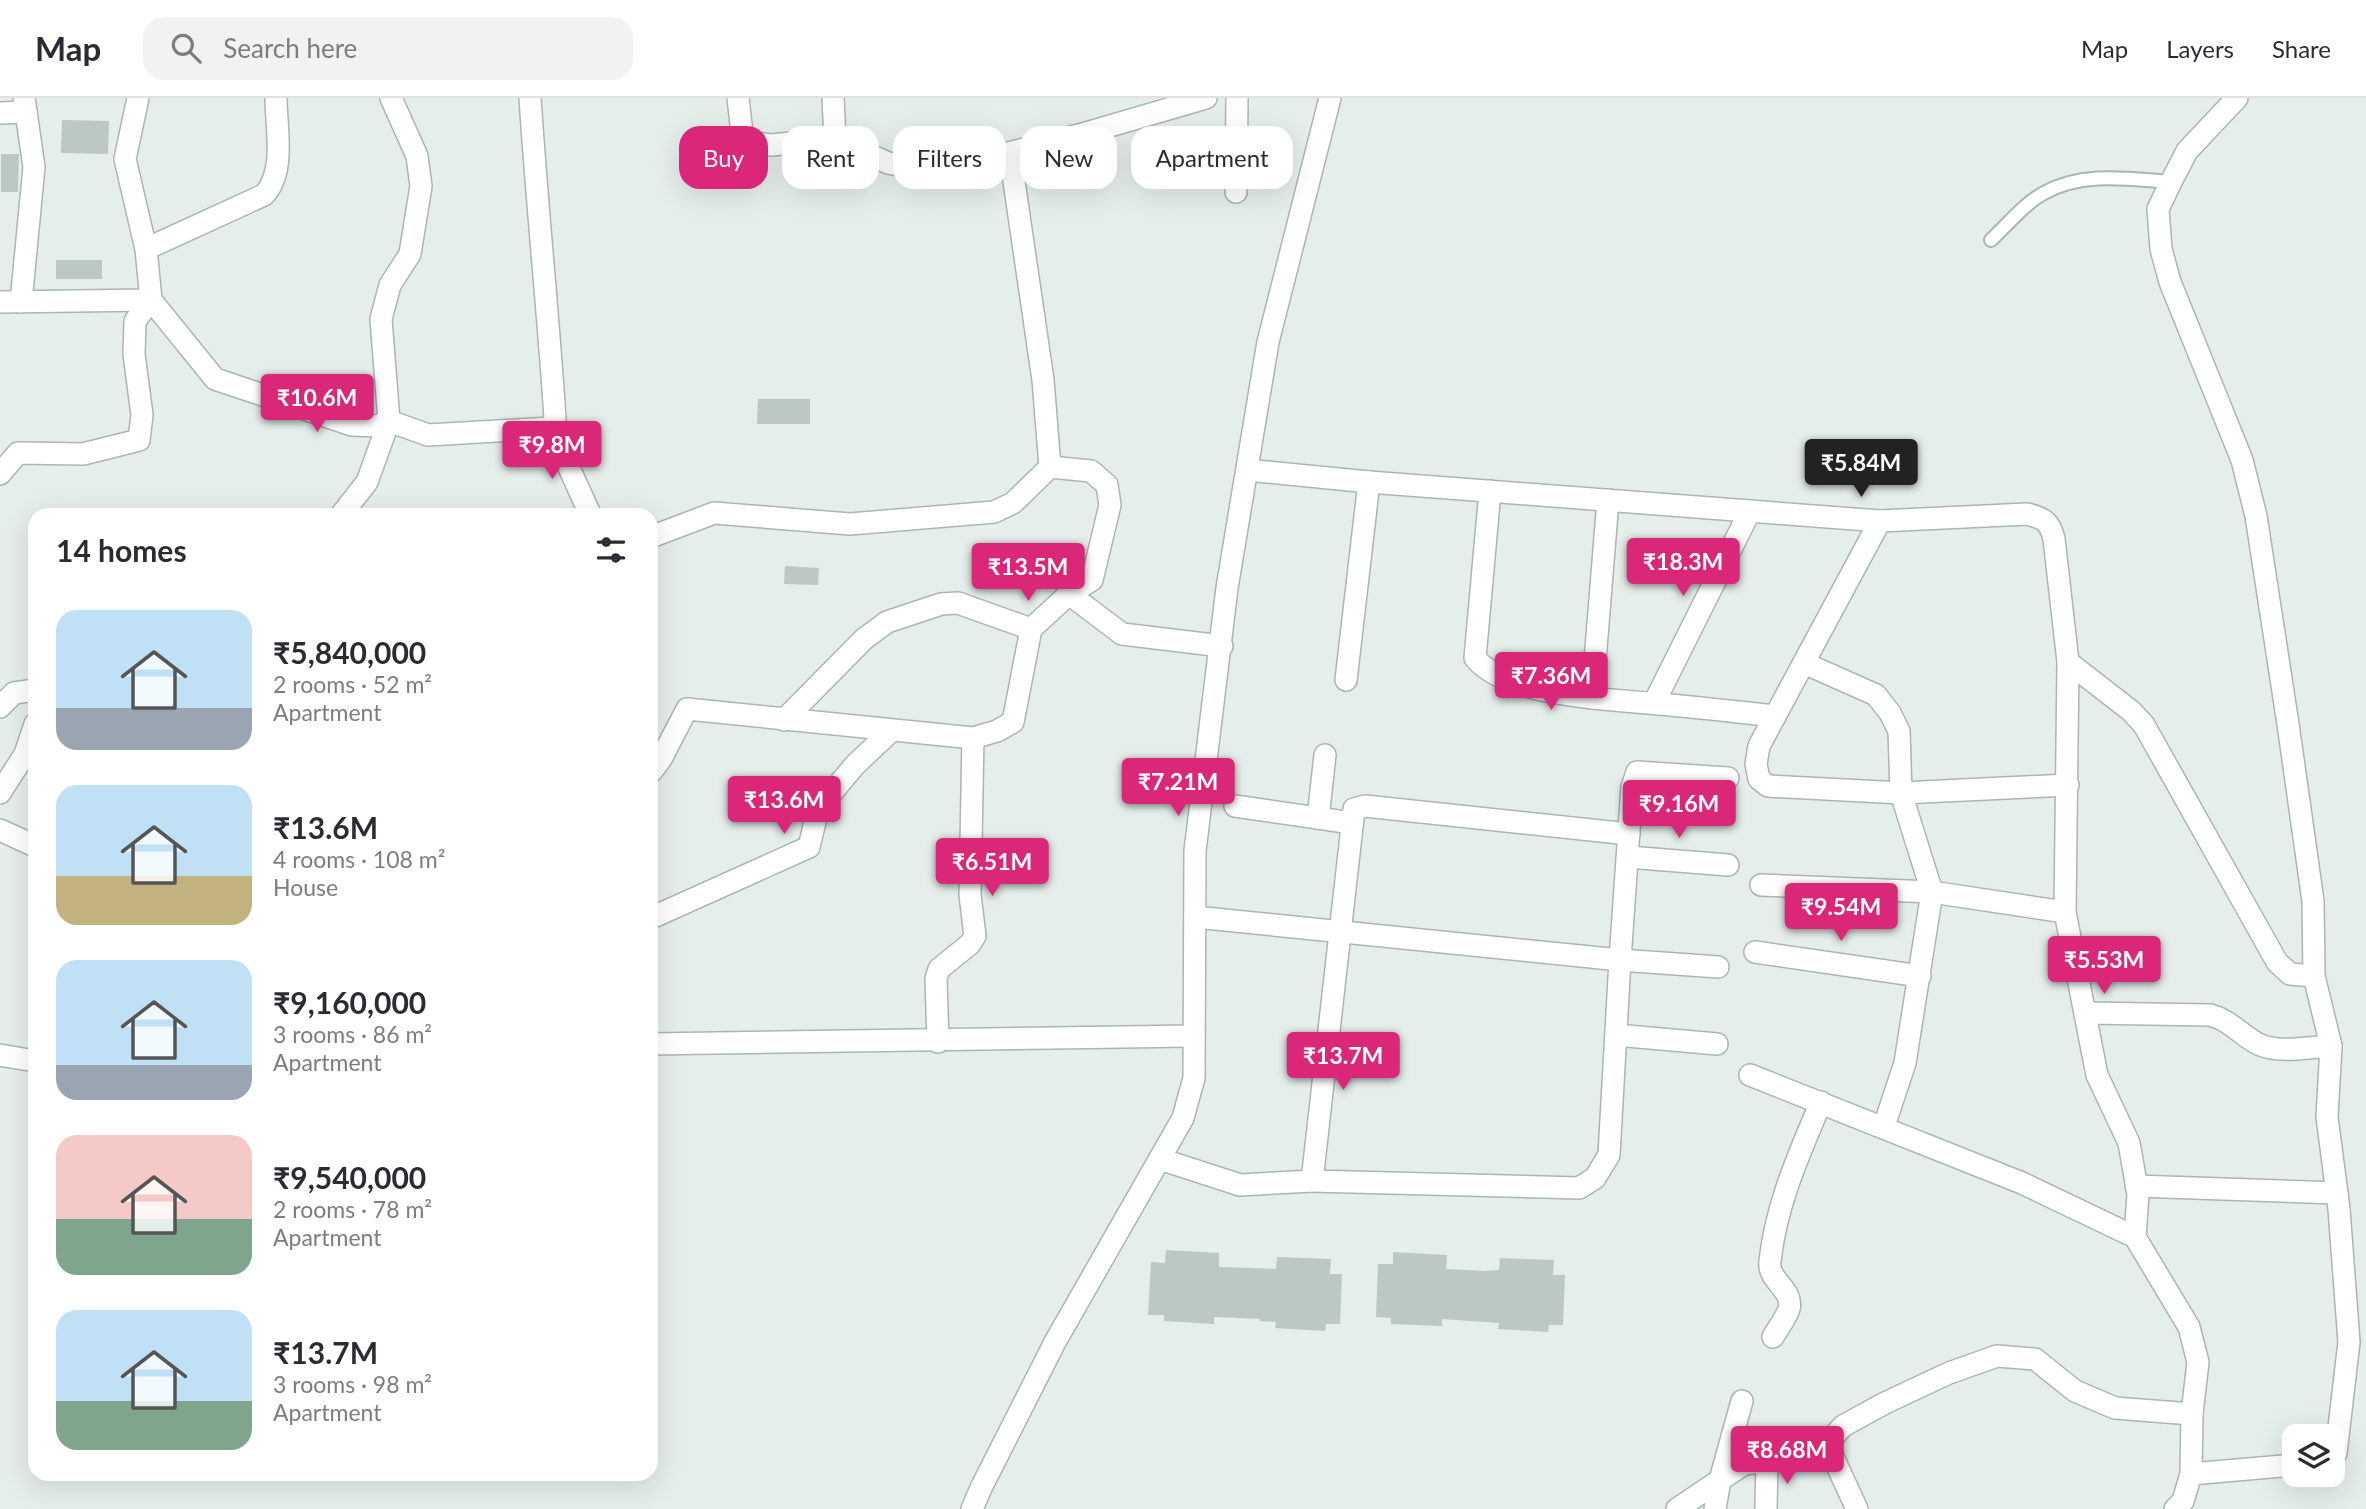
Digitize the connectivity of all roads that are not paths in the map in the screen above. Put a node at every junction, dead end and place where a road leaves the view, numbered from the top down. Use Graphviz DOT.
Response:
graph roads {
  1 [pos="138,98"];
  2 [pos="276,98"];
  3 [pos="391,98"];
  4 [pos="530,98"];
  5 [pos="738,98"];
  6 [pos="834,98"];
  7 [pos="1206,98"];
  8 [pos="1237,98"];
  9 [pos="1330,98"];
  10 [pos="2236,98"];
  11 [pos="25,105"];
  12 [pos="0,113"];
  13 [pos="835,126"];
  14 [pos="782,144"];
  15 [pos="1010,154"];
  16 [pos="879,159"];
  17 [pos="2171,182"];
  18 [pos="1236,192"];
  19 [pos="1992,240"];
  20 [pos="146,249"];
  21 [pos="151,300"];
  22 [pos="10,302"];
  23 [pos="389,421"];
  24 [pos="551,428"];
  25 [pos="1050,467"];
  26 [pos="1247,470"];
  27 [pos="0,474"];
  28 [pos="1369,482"];
  29 [pos="1490,491"];
  30 [pos="1608,500"];
  31 [pos="347,508"];
  32 [pos="587,508"];
  33 [pos="1750,511"];
  34 [pos="1880,521"];
  35 [pos="658,534"];
  36 [pos="1069,594"];
  37 [pos="1031,629"];
  38 [pos="1222,646"];
  39 [pos="2068,662"];
  40 [pos="1804,663"];
  41 [pos="1346,680"];
  42 [pos="28,691"];
  43 [pos="1592,698"];
  44 [pos="1654,703"];
  45 [pos="0,707"];
  46 [pos="1775,716"];
  47 [pos="784,720"];
  48 [pos="890,732"];
  49 [pos="973,738"];
  50 [pos="661,741"];
  51 [pos="28,745"];
  52 [pos="1325,755"];
  53 [pos="1728,778"];
  54 [pos="2068,785"];
  55 [pos="0,793"];
  56 [pos="1901,793"];
  57 [pos="1235,806"];
  58 [pos="1318,818"];
  59 [pos="1352,822"];
  60 [pos="0,830"];
  61 [pos="1629,834"];
  62 [pos="28,843"];
  63 [pos="1628,857"];
  64 [pos="1728,864"];
  65 [pos="1761,885"];
  66 [pos="1932,892"];
  67 [pos="2065,912"];
  68 [pos="658,915"];
  69 [pos="1195,918"];
  70 [pos="1339,930"];
  71 [pos="1755,952"];
  72 [pos="1620,960"];
  73 [pos="1718,967"];
  74 [pos="1920,976"];
  75 [pos="2314,976"];
  76 [pos="2086,1013"];
  77 [pos="1616,1035"];
  78 [pos="1193,1036"];
  79 [pos="938,1042"];
  80 [pos="658,1044"];
  81 [pos="1717,1044"];
  82 [pos="2331,1046"];
  83 [pos="0,1055"];
  84 [pos="28,1060"];
  85 [pos="1750,1075"];
  86 [pos="1821,1102"];
  87 [pos="1884,1126"];
  88 [pos="1160,1159"];
  89 [pos="1312,1181"];
  90 [pos="2136,1186"];
  91 [pos="2337,1193"];
  92 [pos="2135,1237"];
  93 [pos="1773,1337"];
  94 [pos="1742,1401"];
  95 [pos="2192,1414"];
  96 [pos="2339,1424"];
  97 [pos="1828,1444"];
  98 [pos="1767,1461"];
  99 [pos="2282,1466"];
  100 [pos="2191,1474"];
  101 [pos="1720,1480"];
  102 [pos="2177,1508"];
  103 [pos="972,1509"];
  104 [pos="1677,1509"];
  105 [pos="1715,1509"];
  106 [pos="1766,1509"];
  107 [pos="1857,1509"];
  1 -- 20 [label="street"];
  2 -- 20 [label="street"];
  3 -- 23 [label="street"];
  4 -- 24 [label="street"];
  5 -- 14 [label="street"];
  6 -- 13 [label="street"];
  7 -- 15 [label="street"];
  8 -- 18 [label="street"];
  9 -- 26 [label="street"];
  10 -- 17 [label="street"];
  11 -- 12 [label="street"];
  11 -- 22 [label="street"];
  15 -- 16 [label="street"];
  15 -- 25 [label="street"];
  17 -- 19 [label="lane"];
  17 -- 75 [label="street"];
  20 -- 21 [label="street"];
  21 -- 22 [label="street"];
  21 -- 23 [label="street"];
  21 -- 27 [label="street"];
  23 -- 24 [label="street"];
  23 -- 31 [label="street"];
  24 -- 32 [label="street"];
  25 -- 35 [label="street"];
  25 -- 36 [label="street"];
  26 -- 28 [label="street"];
  26 -- 38 [label="street"];
  28 -- 29 [label="street"];
  28 -- 41 [label="street"];
  29 -- 30 [label="street"];
  29 -- 43 [label="street"];
  30 -- 33 [label="street"];
  30 -- 43 [label="street"];
  33 -- 34 [label="street"];
  33 -- 44 [label="street"];
  34 -- 39 [label="street"];
  34 -- 40 [label="street"];
  36 -- 37 [label="street"];
  36 -- 38 [label="street"];
  37 -- 47 [label="street"];
  37 -- 49 [label="street"];
  38 -- 69 [label="street"];
  39 -- 54 [label="street"];
  39 -- 75 [label="street"];
  40 -- 46 [label="street"];
  40 -- 56 [label="street"];
  42 -- 45 [label="street"];
  43 -- 44 [label="street"];
  44 -- 46 [label="street"];
  46 -- 56 [label="street"];
  47 -- 48 [label="street"];
  47 -- 50 [label="street"];
  48 -- 49 [label="street"];
  48 -- 68 [label="street"];
  49 -- 79 [label="street"];
  51 -- 55 [label="street"];
  52 -- 58 [label="street"];
  53 -- 61 [label="street"];
  54 -- 56 [label="street"];
  54 -- 67 [label="street"];
  56 -- 66 [label="street"];
  57 -- 58 [label="street"];
  58 -- 59 [label="street"];
  59 -- 61 [label="street"];
  59 -- 70 [label="street"];
  60 -- 62 [label="street"];
  61 -- 63 [label="street"];
  63 -- 64 [label="street"];
  63 -- 72 [label="street"];
  65 -- 66 [label="street"];
  66 -- 67 [label="street"];
  66 -- 74 [label="street"];
  67 -- 76 [label="street"];
  69 -- 70 [label="street"];
  69 -- 78 [label="street"];
  70 -- 72 [label="street"];
  70 -- 89 [label="street"];
  71 -- 74 [label="street"];
  72 -- 73 [label="street"];
  72 -- 77 [label="street"];
  74 -- 87 [label="street"];
  75 -- 82 [label="street"];
  76 -- 82 [label="street"];
  76 -- 90 [label="street"];
  77 -- 81 [label="street"];
  77 -- 89 [label="street"];
  78 -- 79 [label="street"];
  78 -- 88 [label="street"];
  79 -- 80 [label="street"];
  82 -- 91 [label="street"];
  83 -- 84 [label="street"];
  85 -- 86 [label="street"];
  86 -- 87 [label="street"];
  86 -- 93 [label="street"];
  87 -- 92 [label="street"];
  88 -- 89 [label="street"];
  88 -- 103 [label="street"];
  90 -- 91 [label="street"];
  90 -- 92 [label="street"];
  91 -- 96 [label="street"];
  92 -- 95 [label="street"];
  94 -- 101 [label="street"];
  95 -- 97 [label="street"];
  95 -- 100 [label="street"];
  97 -- 98 [label="street"];
  97 -- 107 [label="street"];
  98 -- 101 [label="street"];
  98 -- 106 [label="street"];
  99 -- 100 [label="street"];
  100 -- 102 [label="street"];
  101 -- 104 [label="street"];
  101 -- 105 [label="street"];
}
